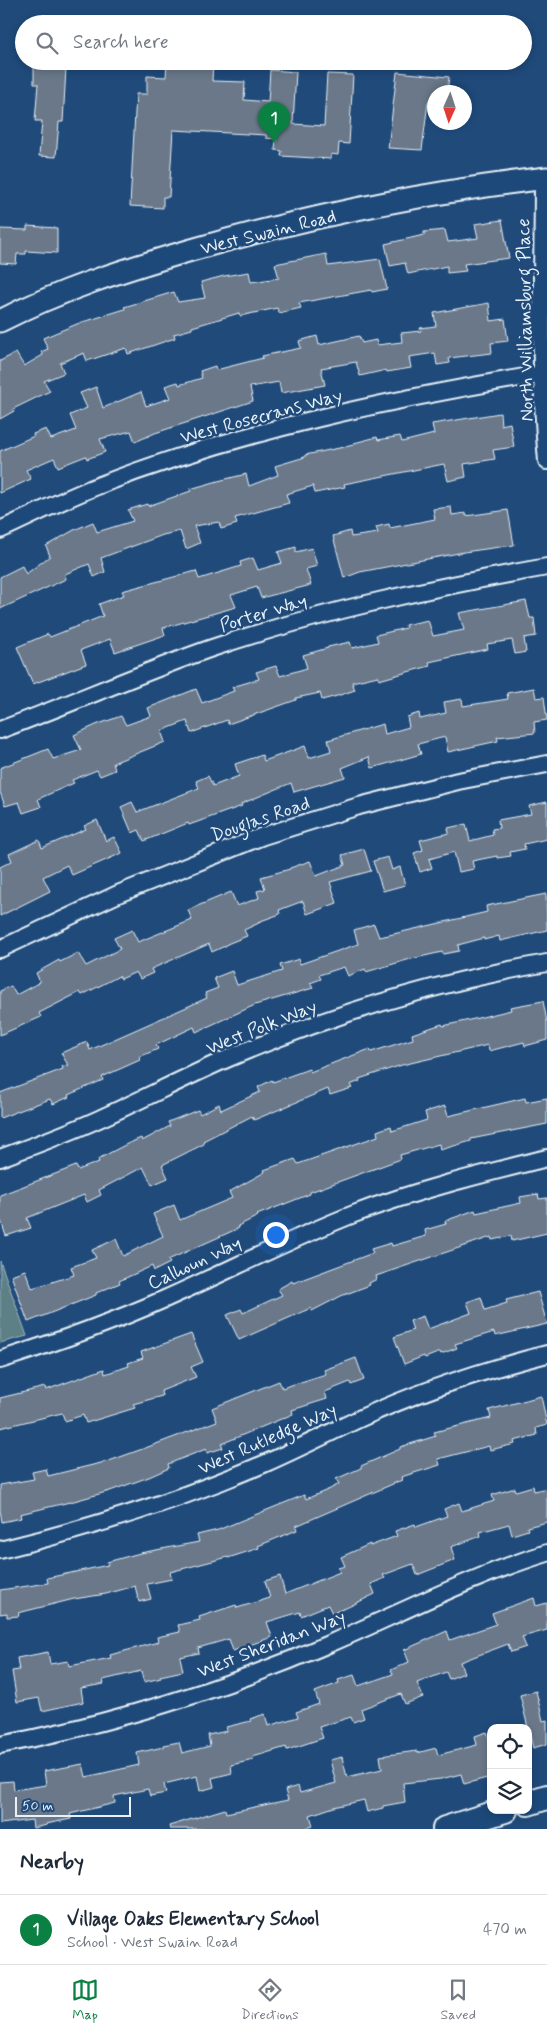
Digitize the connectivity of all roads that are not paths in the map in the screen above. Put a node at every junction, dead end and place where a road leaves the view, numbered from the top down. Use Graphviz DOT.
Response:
graph roads {
  1 [pos="545,179"];
  2 [pos="0,321"];
  3 [pos="542,374"];
  4 [pos="547,461"];
  5 [pos="0,530"];
  6 [pos="547,567"];
  7 [pos="0,730"];
  8 [pos="547,764"];
  9 [pos="0,949"];
  10 [pos="547,963"];
  11 [pos="0,1158"];
  12 [pos="547,1158"];
  13 [pos="547,1354"];
  14 [pos="0,1360"];
  15 [pos="0,1550"];
  16 [pos="547,1553"];
  17 [pos="0,1745"];
  18 [pos="547,1797"];
  19 [pos="532,1802"];
  20 [pos="493,1814"];
  21 [pos="445,1829"];
  1 -- 2 [label="street, West Swain Road"];
  1 -- 3 [label="street, North Williamsburg Place"];
  3 -- 4 [label="street, North Williamsburg Place"];
  3 -- 5 [label="street, West Rosecrans Way"];
  6 -- 7 [label="street, Porter Way"];
  8 -- 9 [label="street, Douglas Road"];
  10 -- 11 [label="street, West Polk Way"];
  12 -- 14 [label="street, Calhoun Way"];
  13 -- 15 [label="street, West Rutledge Way"];
  16 -- 17 [label="street, West Sheridan Way"];
  18 -- 19 [label="main road"];
  20 -- 21 [label="main road"];
}
